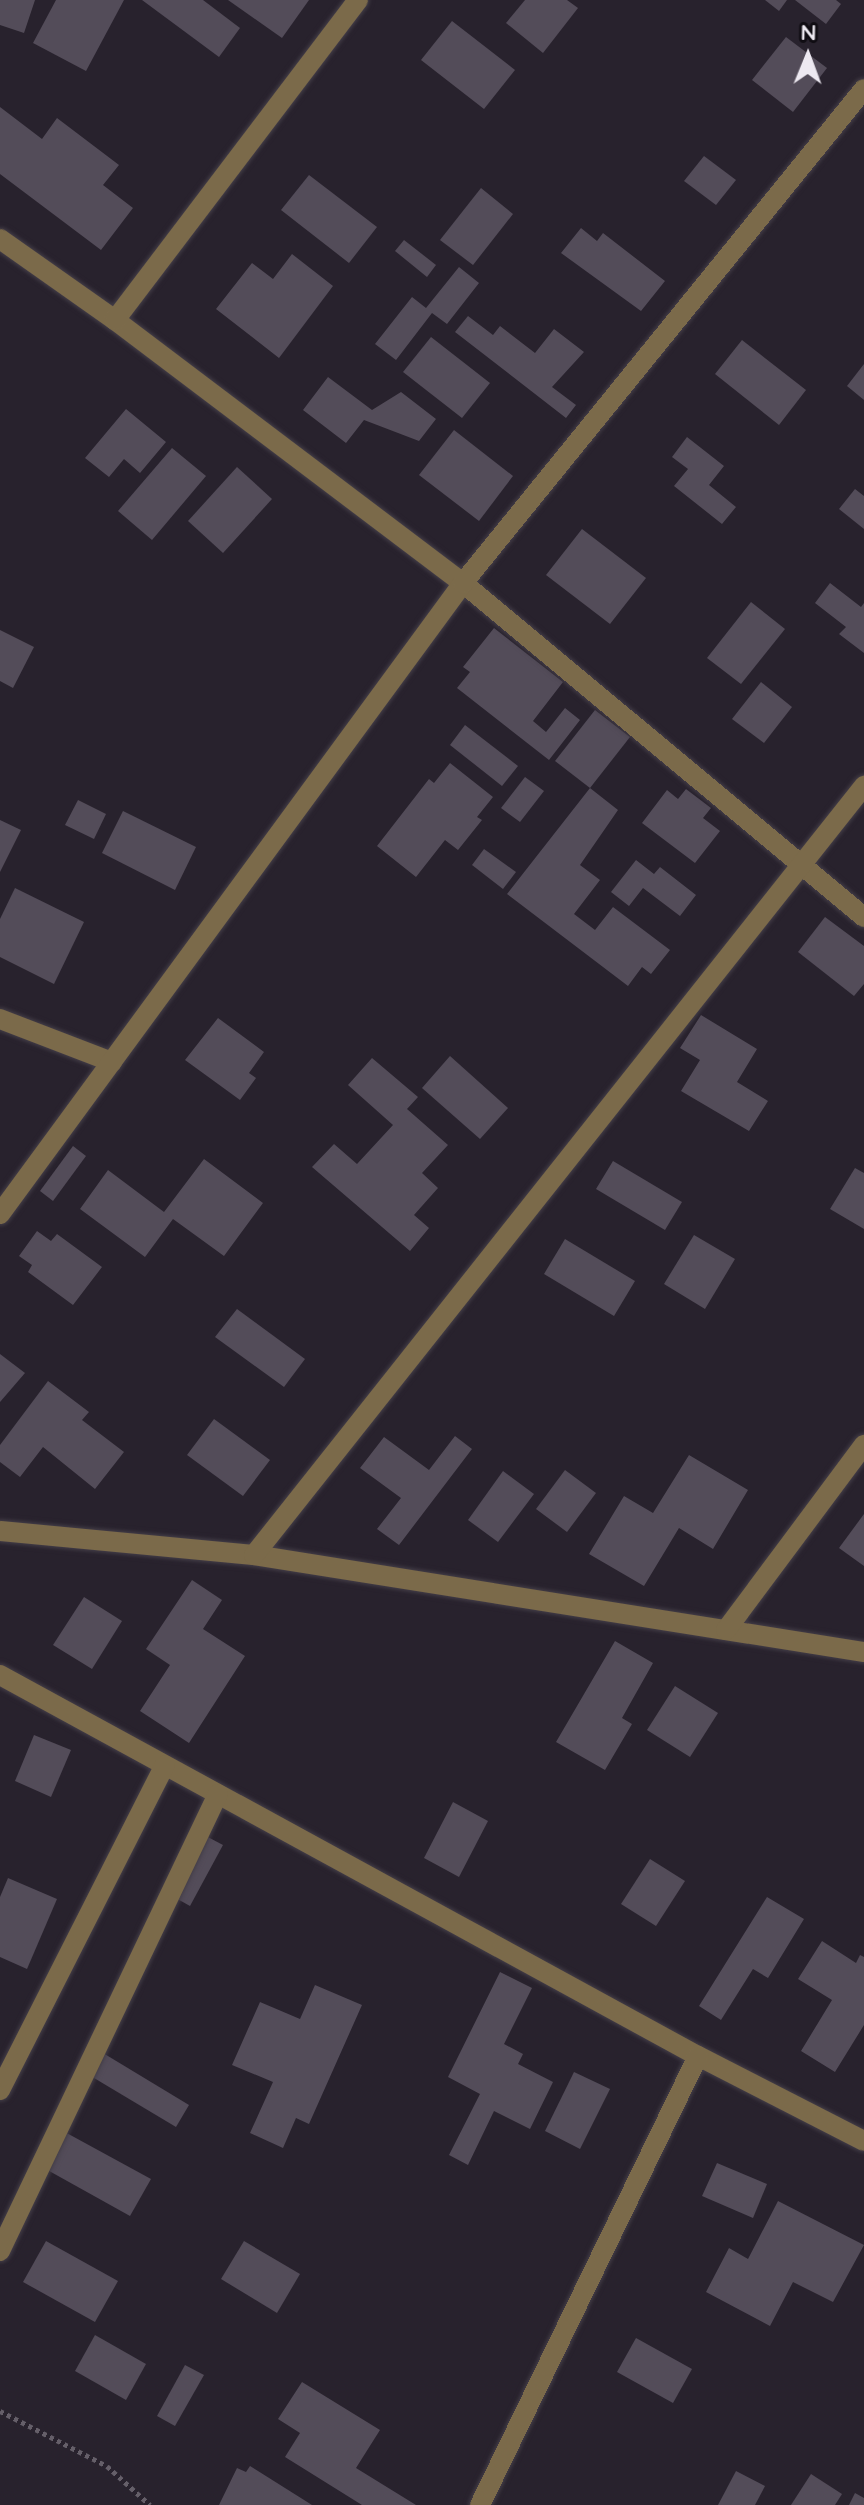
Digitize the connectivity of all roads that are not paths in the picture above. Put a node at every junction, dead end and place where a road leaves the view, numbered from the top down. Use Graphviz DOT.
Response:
graph roads {
  1 [pos="358,0"];
  2 [pos="864,89"];
  3 [pos="0,239"];
  4 [pos="115,320"];
  5 [pos="463,583"];
  6 [pos="864,786"];
  7 [pos="803,865"];
  8 [pos="864,917"];
  9 [pos="0,1019"];
  10 [pos="112,1062"];
  11 [pos="0,1214"];
  12 [pos="864,1445"];
  13 [pos="0,1531"];
  14 [pos="254,1555"];
  15 [pos="726,1630"];
  16 [pos="864,1652"];
  17 [pos="0,1675"];
  18 [pos="165,1765"];
  19 [pos="218,1794"];
  20 [pos="698,2056"];
  21 [pos="0,2090"];
  22 [pos="864,2141"];
  23 [pos="0,2251"];
  24 [pos="480,2505"];
  1 -- 4 [label="street"];
  2 -- 5 [label="street"];
  3 -- 4 [label="street"];
  4 -- 5 [label="street"];
  5 -- 7 [label="street"];
  5 -- 10 [label="street"];
  6 -- 7 [label="street"];
  7 -- 8 [label="street"];
  7 -- 14 [label="street"];
  9 -- 10 [label="street"];
  10 -- 11 [label="street"];
  12 -- 15 [label="street"];
  13 -- 14 [label="street"];
  14 -- 15 [label="street"];
  15 -- 16 [label="street"];
  17 -- 18 [label="street"];
  18 -- 19 [label="street"];
  18 -- 21 [label="street"];
  19 -- 20 [label="street"];
  19 -- 23 [label="street"];
  20 -- 22 [label="street"];
  20 -- 24 [label="street"];
}
